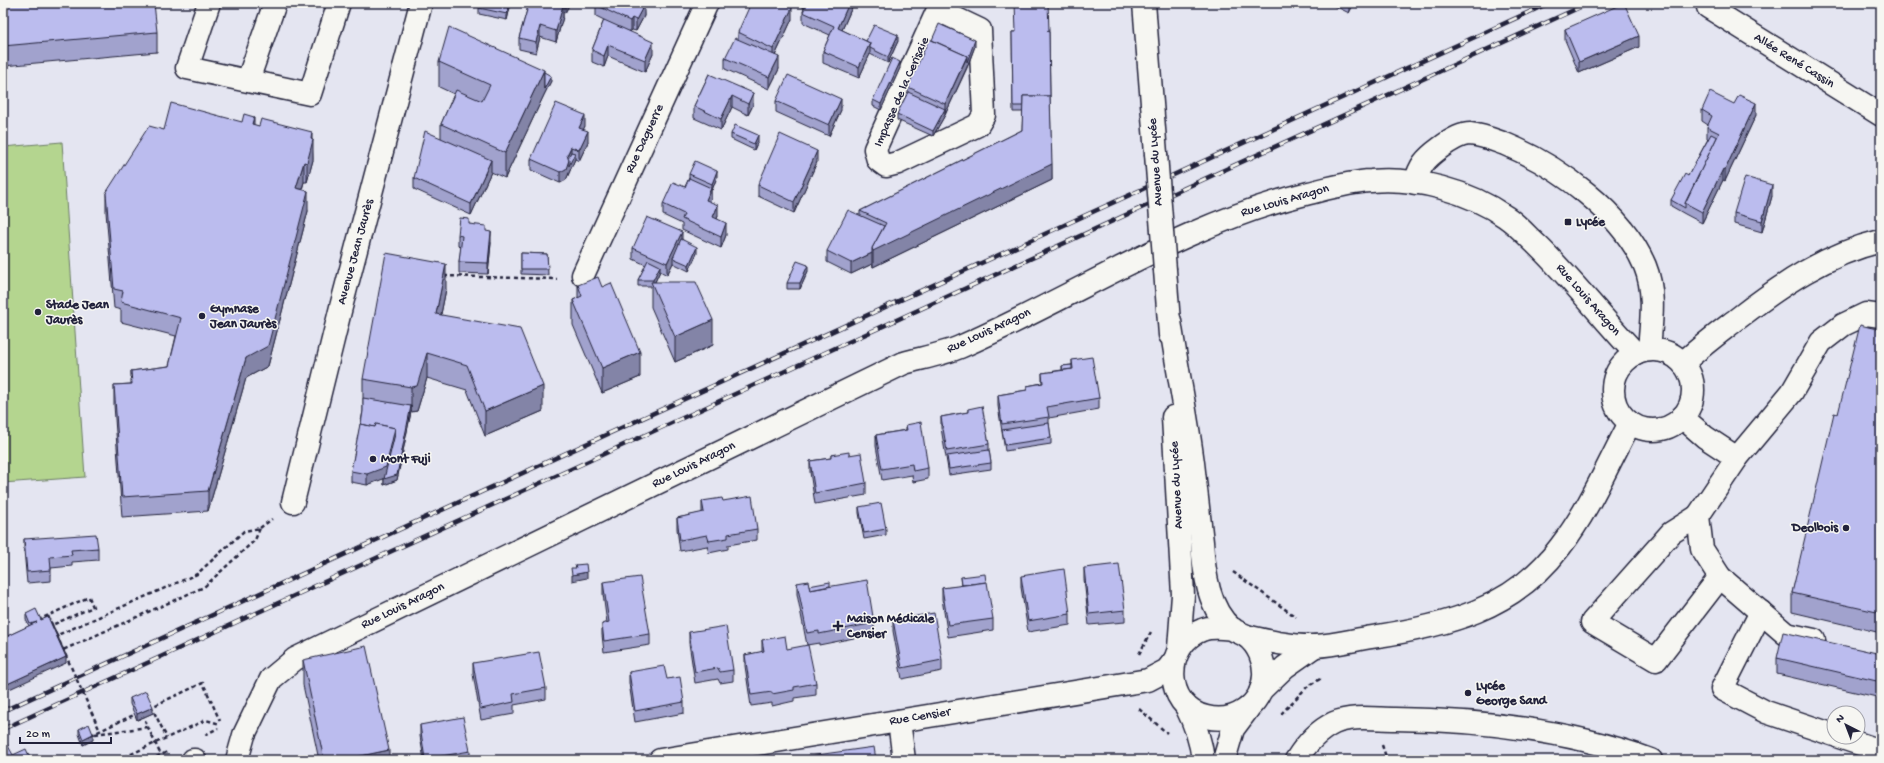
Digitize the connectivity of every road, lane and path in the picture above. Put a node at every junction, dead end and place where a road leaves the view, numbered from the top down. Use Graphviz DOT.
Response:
graph roads {
  1 [pos="209,3"];
  2 [pos="275,3"];
  3 [pos="339,3"];
  4 [pos="421,3"];
  5 [pos="707,3"];
  6 [pos="1144,3"];
  7 [pos="940,6"];
  8 [pos="1708,7"];
  9 [pos="248,80"];
  10 [pos="1881,115"];
  11 [pos="1415,183"];
  12 [pos="1877,242"];
  13 [pos="442,276"];
  14 [pos="583,276"];
  15 [pos="1881,316"];
  16 [pos="1170,321"];
  17 [pos="1642,352"];
  18 [pos="1683,363"];
  19 [pos="1682,417"];
  20 [pos="1630,423"];
  21 [pos="1737,458"];
  22 [pos="293,502"];
  23 [pos="1698,516"];
  24 [pos="1720,577"];
  25 [pos="1761,612"];
  26 [pos="48,616"];
  27 [pos="38,620"];
  28 [pos="33,623"];
  29 [pos="52,625"];
  30 [pos="1239,632"];
  31 [pos="57,636"];
  32 [pos="50,639"];
  33 [pos="1315,646"];
  34 [pos="1837,646"];
  35 [pos="63,650"];
  36 [pos="1177,654"];
  37 [pos="66,657"];
  38 [pos="1261,690"];
  39 [pos="150,703"];
  40 [pos="1186,706"];
  41 [pos="1248,708"];
  42 [pos="141,711"];
  43 [pos="206,720"];
  44 [pos="899,720"];
  45 [pos="148,727"];
  46 [pos="100,731"];
  47 [pos="1826,732"];
  48 [pos="91,735"];
  49 [pos="201,737"];
  50 [pos="86,738"];
  51 [pos="167,738"];
  52 [pos="1863,745"];
  53 [pos="174,749"];
  54 [pos="1881,751"];
  55 [pos="161,755"];
  56 [pos="118,760"];
  57 [pos="150,760"];
  58 [pos="237,760"];
  59 [pos="660,760"];
  60 [pos="904,760"];
  61 [pos="1203,760"];
  62 [pos="1224,760"];
  63 [pos="1296,760"];
  64 [pos="1651,760"];
  1 -- 9 [label="street"];
  2 -- 9 [label="street"];
  3 -- 9 [label="street"];
  4 -- 22 [label="street, Avenue Jean Jaurès"];
  5 -- 14 [label="street, Rue Daguerre"];
  6 -- 16 [label="street, Avenue du Lycée, bridge"];
  7 -- 7 [label="street, Impasse de la Cerisaie"];
  8 -- 10 [label="street, Allée René Cassin"];
  11 -- 17 [label="street, Rue Louis Aragon"];
  11 -- 17 [label="street"];
  11 -- 58 [label="street, Rue Louis Aragon"];
  12 -- 18 [label="street"];
  13 -- 14 [label="path"];
  15 -- 21 [label="street"];
  16 -- 30 [label="street, Avenue du Lycée"];
  16 -- 36 [label="street, Avenue du Lycée"];
  17 -- 18 [label="street"];
  17 -- 20 [label="street"];
  18 -- 19 [label="street"];
  19 -- 20 [label="street"];
  19 -- 21 [label="street"];
  20 -- 33 [label="street"];
  21 -- 23 [label="street"];
  23 -- 24 [label="street"];
  23 -- 24 [label="street"];
  24 -- 25 [label="street"];
  25 -- 34 [label="street"];
  25 -- 47 [label="street"];
  26 -- 27 [label="path"];
  26 -- 29 [label="path"];
  26 -- 46 [label="path, bridge"];
  27 -- 28 [label="path"];
  27 -- 29 [label="path"];
  29 -- 31 [label="path"];
  30 -- 33 [label="street"];
  30 -- 36 [label="street"];
  30 -- 38 [label="street"];
  31 -- 32 [label="path"];
  31 -- 35 [label="path"];
  31 -- 35 [label="path"];
  33 -- 38 [label="street"];
  35 -- 37 [label="path"];
  36 -- 40 [label="street"];
  36 -- 44 [label="street, Rue Censier"];
  38 -- 41 [label="street"];
  39 -- 51 [label="path"];
  40 -- 41 [label="street"];
  40 -- 61 [label="street"];
  41 -- 62 [label="street"];
  42 -- 45 [label="path"];
  43 -- 51 [label="path"];
  44 -- 59 [label="street, Rue Censier"];
  44 -- 60 [label="street"];
  45 -- 48 [label="path"];
  45 -- 55 [label="path, bridge"];
  46 -- 48 [label="path"];
  46 -- 49 [label="path"];
  48 -- 50 [label="path"];
  51 -- 56 [label="path"];
  52 -- 54 [label="street"];
  53 -- 55 [label="path"];
  55 -- 57 [label="path"];
  63 -- 64 [label="street"];
}
